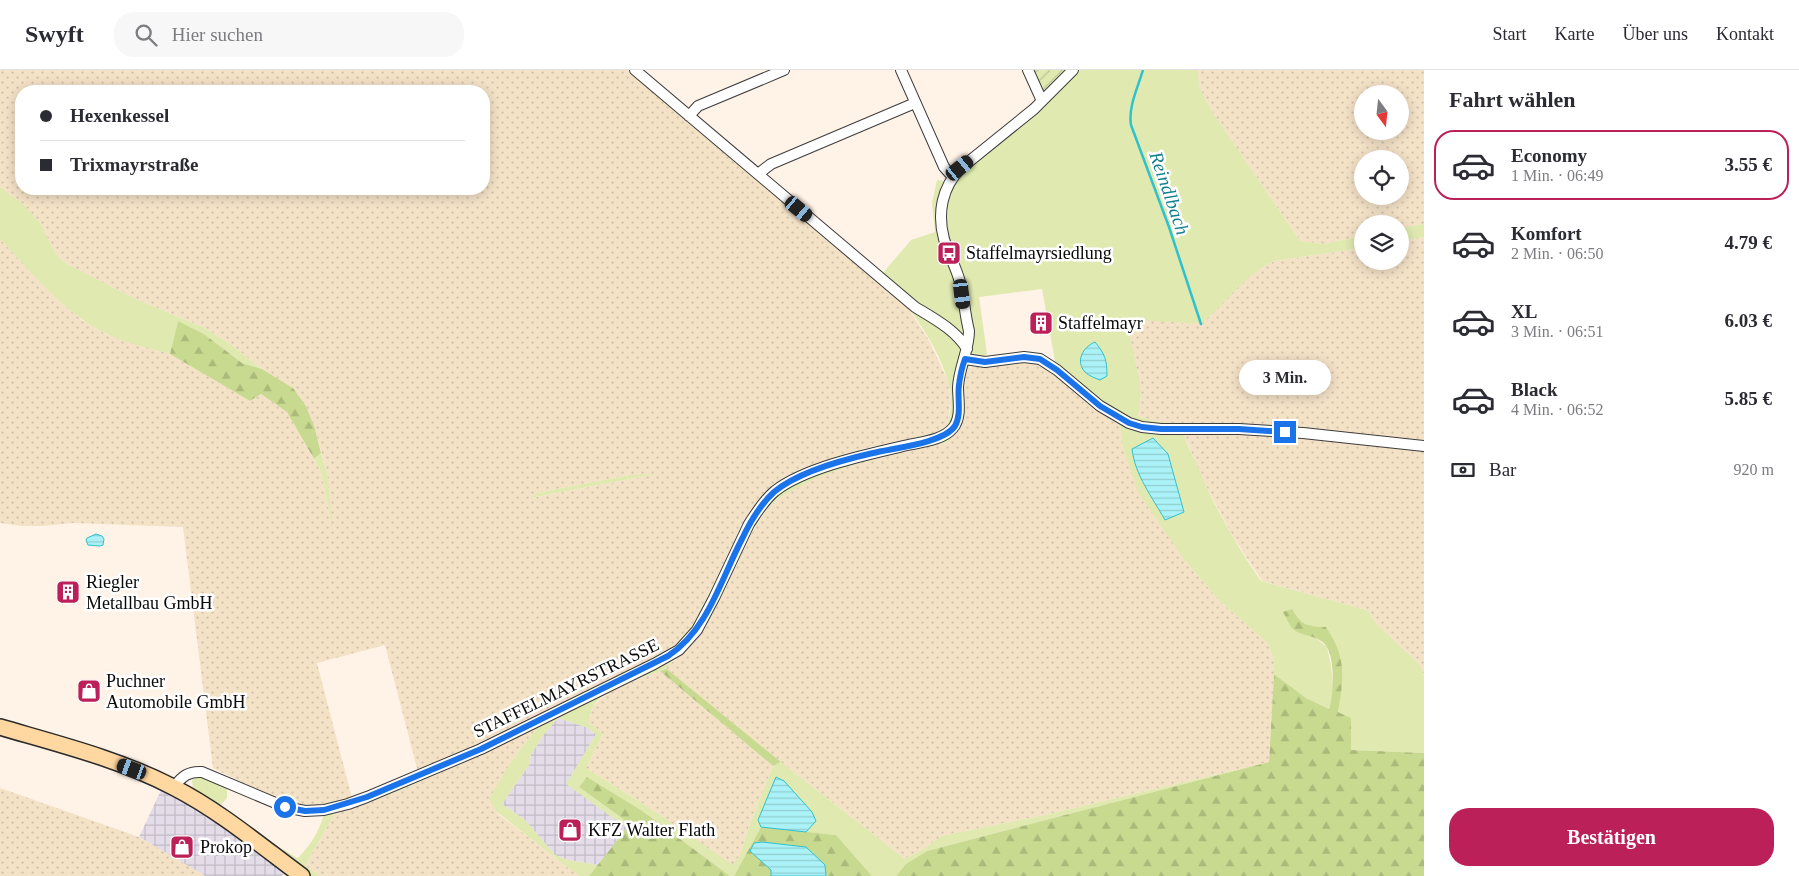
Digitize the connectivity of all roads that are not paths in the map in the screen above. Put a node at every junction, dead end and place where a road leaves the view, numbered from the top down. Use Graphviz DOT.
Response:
graph roads {
  1 [pos="635,70"];
  2 [pos="784,70"];
  3 [pos="901,70"];
  4 [pos="1028,70"];
  5 [pos="1073,70"];
  6 [pos="1042,102"];
  7 [pos="915,103"];
  8 [pos="689,116"];
  9 [pos="758,174"];
  10 [pos="952,176"];
  11 [pos="964,311"];
  12 [pos="943,325"];
  13 [pos="966,354"];
  14 [pos="1424,446"];
  15 [pos="0,727"];
  16 [pos="174,787"];
  17 [pos="302,876"];
  1 -- 8 [label="street"];
  2 -- 8 [label="street"];
  3 -- 7 [label="street"];
  4 -- 6 [label="street"];
  5 -- 6 [label="street, STAFFELMAYRSTRASSE"];
  6 -- 10 [label="street, STAFFELMAYRSTRASSE"];
  7 -- 9 [label="street"];
  7 -- 10 [label="street"];
  8 -- 9 [label="street"];
  9 -- 12 [label="street"];
  10 -- 11 [label="street, STAFFELMAYRSTRASSE"];
  11 -- 12 [label="street"];
  11 -- 13 [label="street, STAFFELMAYRSTRASSE"];
  12 -- 13 [label="street"];
  13 -- 14 [label="street"];
  13 -- 16 [label="street, STAFFELMAYRSTRASSE"];
  15 -- 16 [label="main road"];
  16 -- 17 [label="main road"];
}
